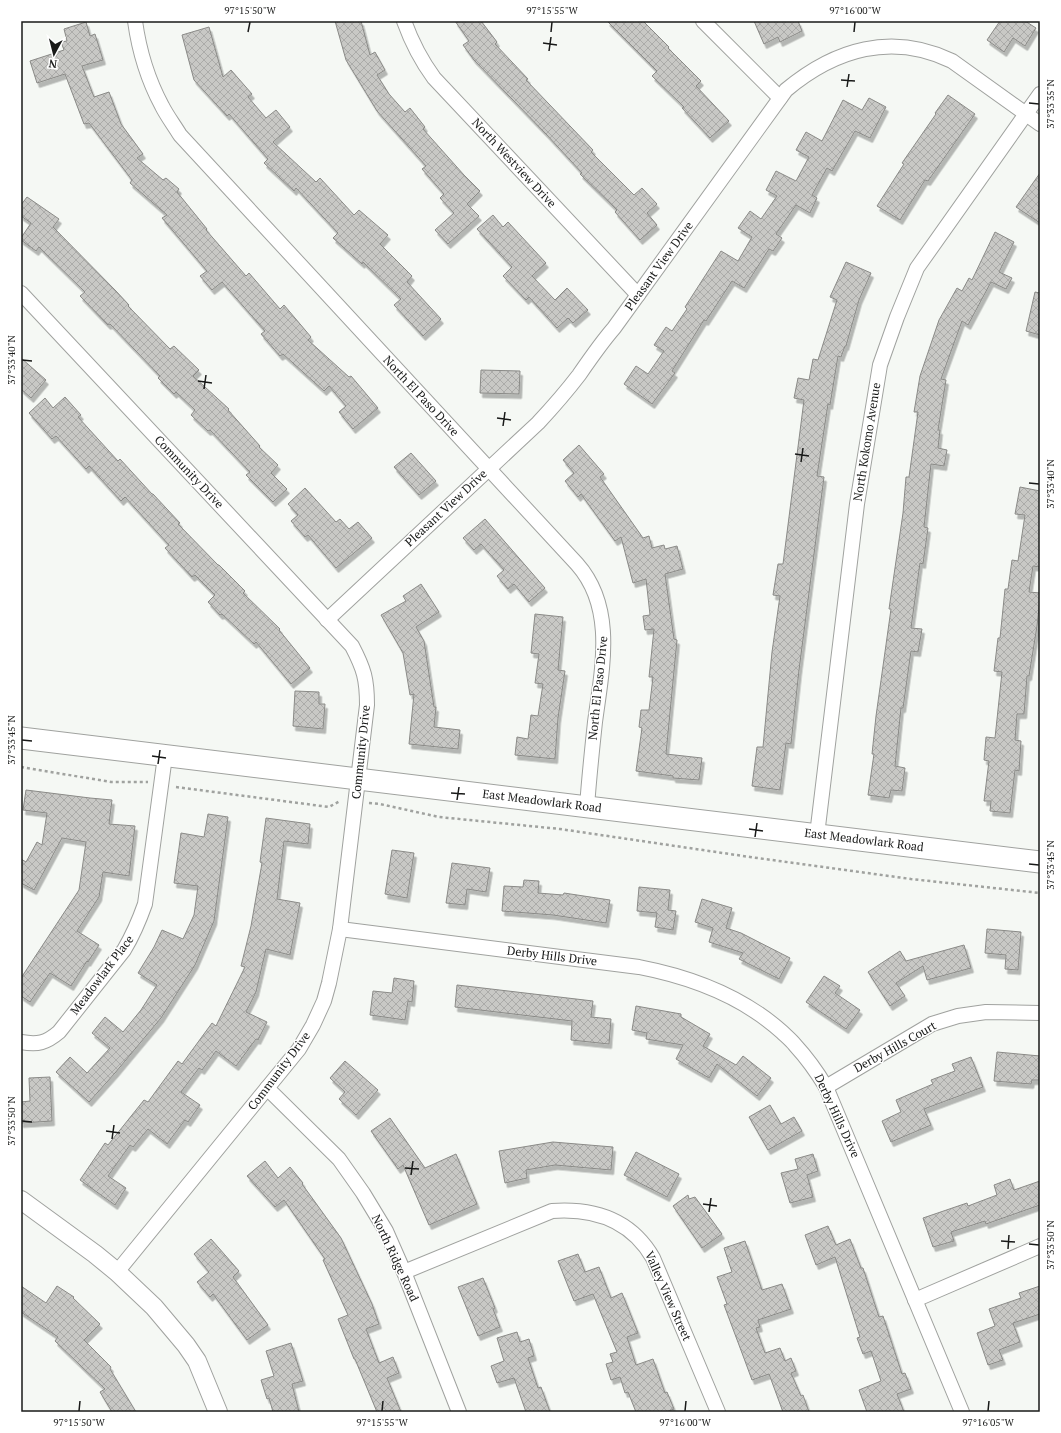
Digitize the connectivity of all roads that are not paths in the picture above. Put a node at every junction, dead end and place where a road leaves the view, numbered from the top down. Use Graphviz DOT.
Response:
graph roads {
  1 [pos="135,21"];
  2 [pos="404,21"];
  3 [pos="703,21"];
  4 [pos="1040,94"];
  5 [pos="780,98"];
  6 [pos="1026,114"];
  7 [pos="1040,124"];
  8 [pos="21,293"];
  9 [pos="638,295"];
  10 [pos="488,468"];
  11 [pos="328,620"];
  12 [pos="21,738"];
  13 [pos="164,756"];
  14 [pos="358,779"];
  15 [pos="587,807"];
  16 [pos="817,835"];
  17 [pos="1040,862"];
  18 [pos="340,929"];
  19 [pos="1040,1013"];
  20 [pos="21,1042"];
  21 [pos="826,1087"];
  22 [pos="267,1088"];
  23 [pos="21,1200"];
  24 [pos="1040,1246"];
  25 [pos="117,1272"];
  26 [pos="404,1272"];
  27 [pos="915,1300"];
  28 [pos="218,1412"];
  29 [pos="459,1412"];
  30 [pos="718,1412"];
  31 [pos="962,1412"];
  1 -- 10 [label="street, North El Paso Drive"];
  2 -- 9 [label="street, North Westview Drive"];
  3 -- 5 [label="street"];
  4 -- 6 [label="street, North Kokomo Avenue"];
  5 -- 6 [label="street, Pleasant View Drive"];
  5 -- 9 [label="street, Pleasant View Drive"];
  6 -- 7 [label="street, Pleasant View Drive"];
  6 -- 16 [label="street, North Kokomo Avenue"];
  8 -- 11 [label="street, Community Drive"];
  9 -- 10 [label="street, Pleasant View Drive"];
  10 -- 11 [label="street, Pleasant View Drive"];
  10 -- 15 [label="street, North El Paso Drive"];
  11 -- 14 [label="street, Community Drive"];
  12 -- 13 [label="main road, East Meadowlark Road"];
  13 -- 14 [label="main road, East Meadowlark Road"];
  13 -- 20 [label="street, Meadowlark Place"];
  14 -- 15 [label="main road, East Meadowlark Road"];
  14 -- 18 [label="street, Community Drive"];
  15 -- 16 [label="main road, East Meadowlark Road"];
  16 -- 17 [label="main road, East Meadowlark Road"];
  18 -- 21 [label="street, Derby Hills Drive"];
  18 -- 22 [label="street, Community Drive"];
  19 -- 21 [label="street, Derby Hills Court"];
  21 -- 27 [label="street, Derby Hills Drive"];
  22 -- 25 [label="street, Community Drive"];
  22 -- 26 [label="street, North Ridge Road"];
  23 -- 25 [label="street"];
  24 -- 27 [label="street"];
  25 -- 28 [label="street"];
  26 -- 29 [label="street, North Ridge Road"];
  26 -- 30 [label="street, Valley View Street"];
  27 -- 31 [label="street, Derby Hills Drive"];
}
